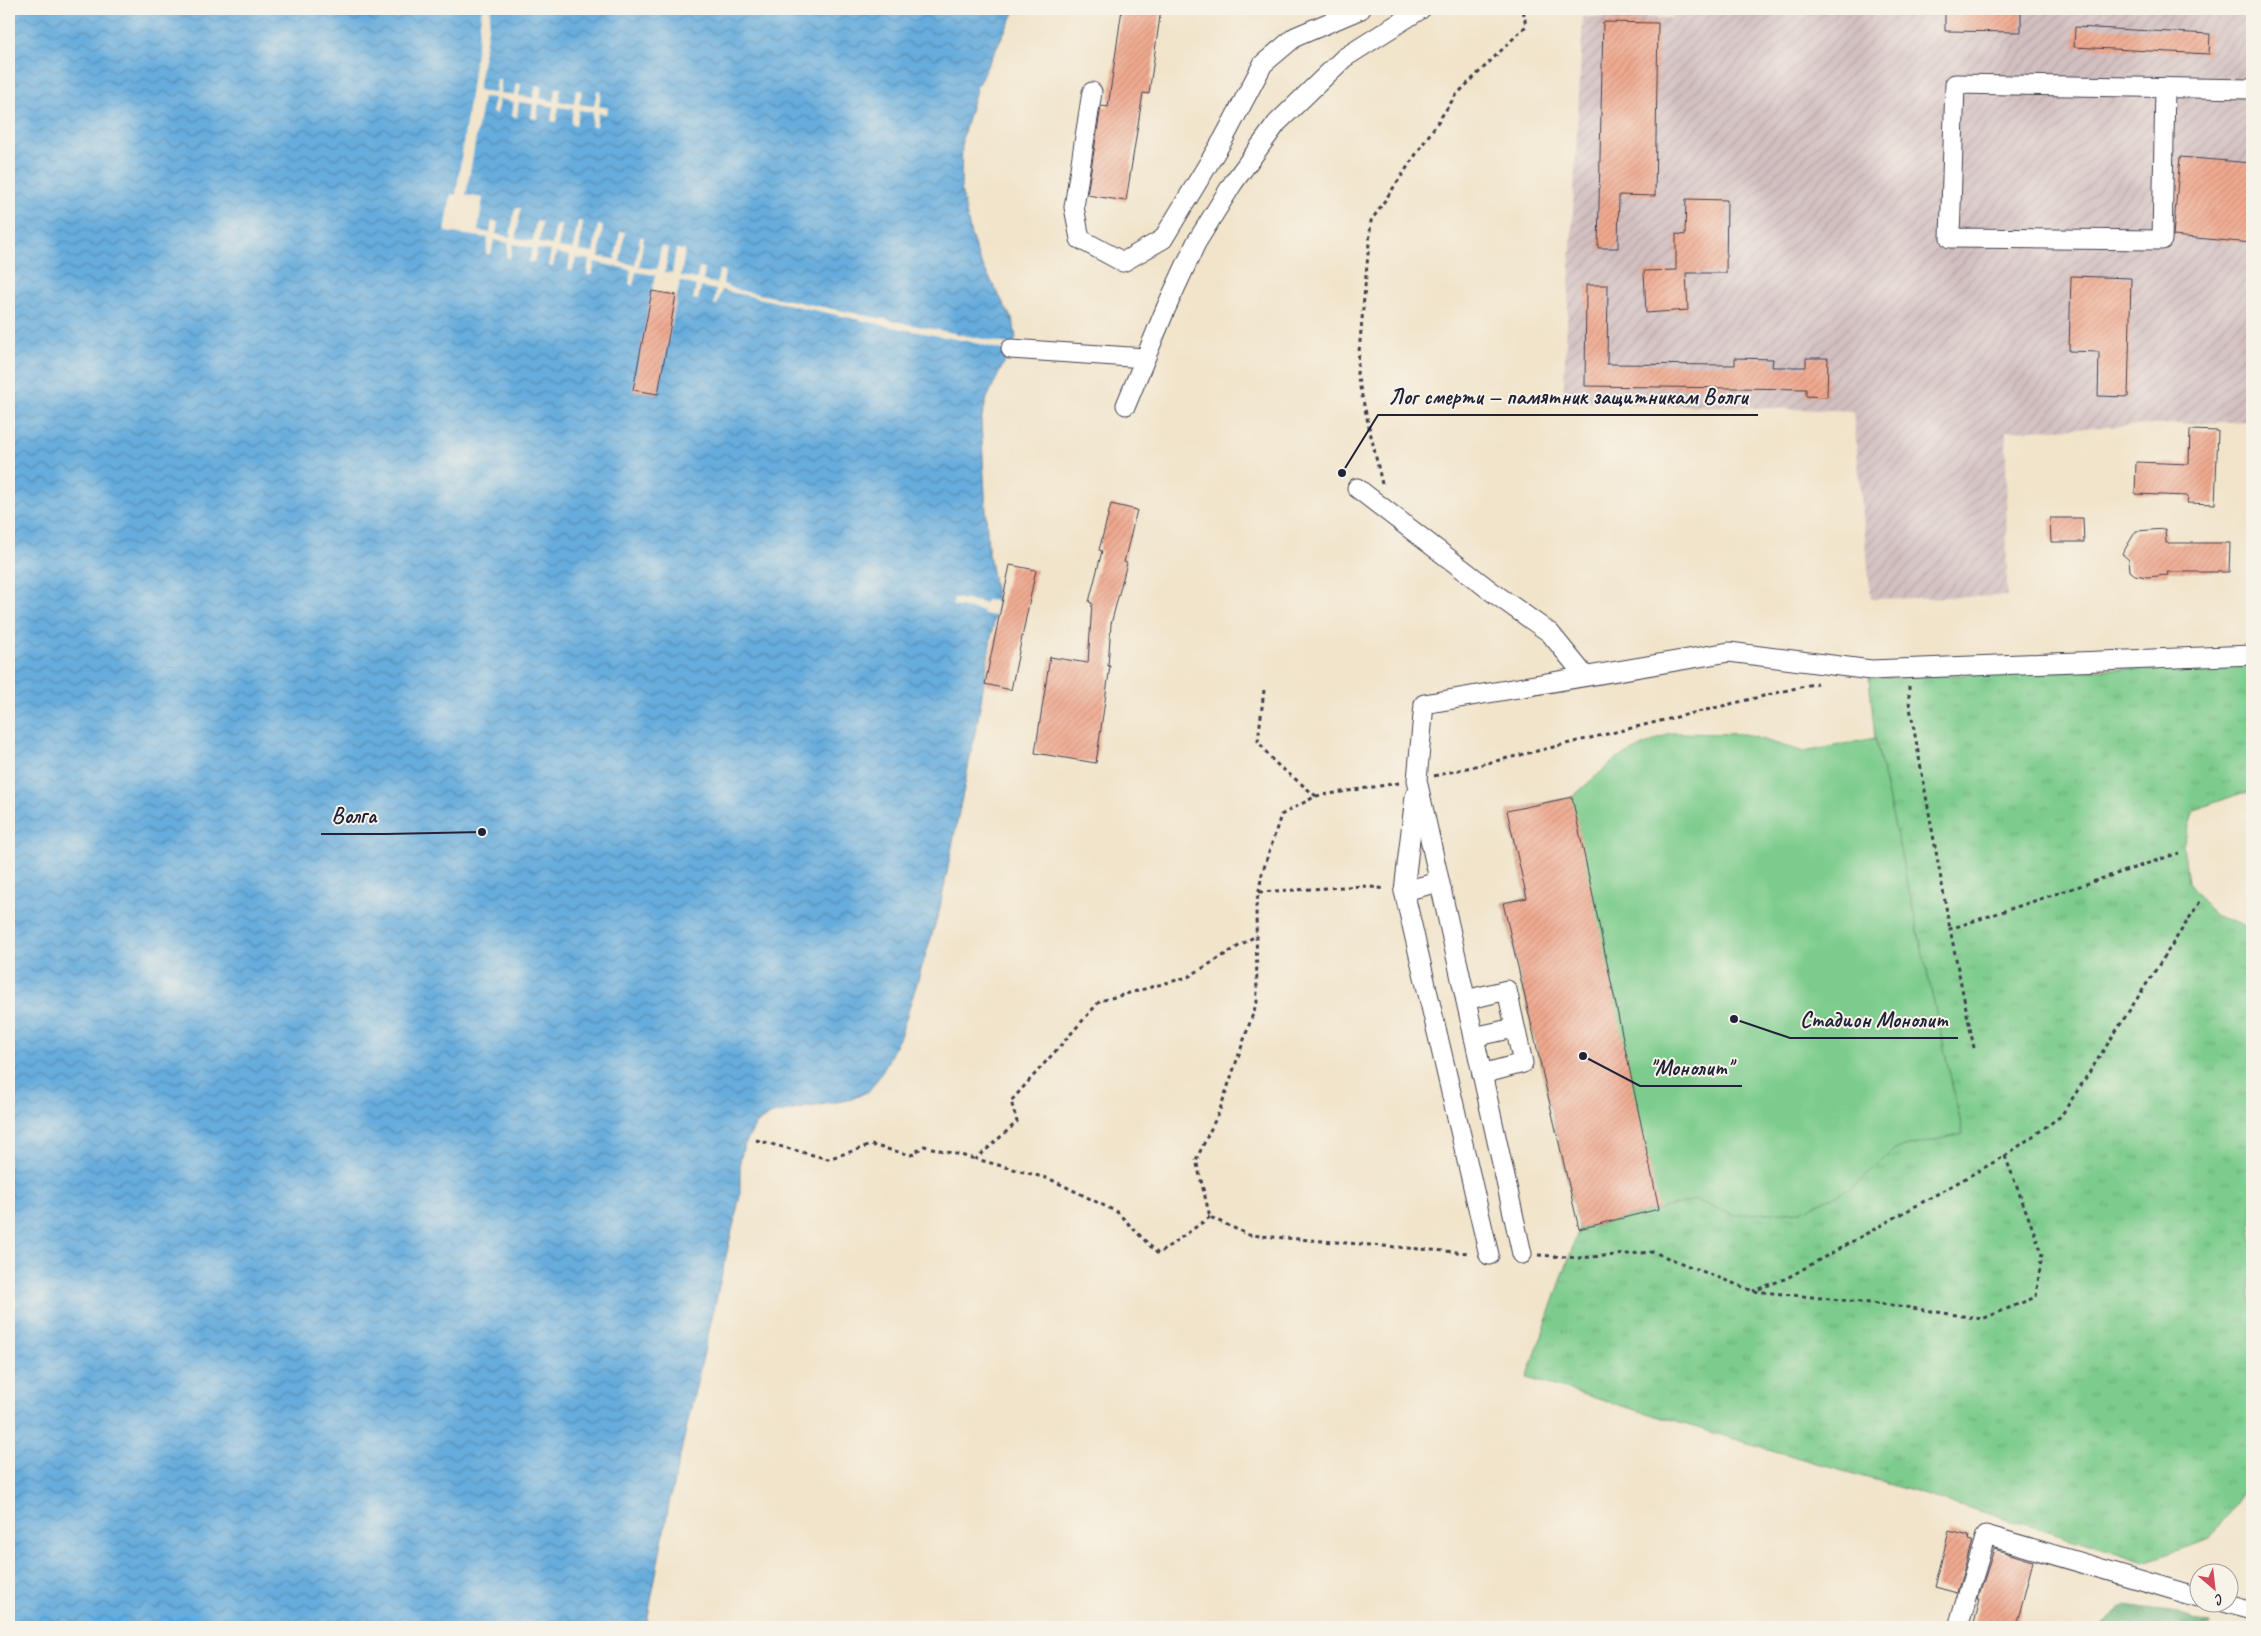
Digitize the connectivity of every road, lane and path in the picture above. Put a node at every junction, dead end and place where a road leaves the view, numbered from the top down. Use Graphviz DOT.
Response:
graph roads {
  1 [pos="1361,9"];
  2 [pos="1421,9"];
  3 [pos="1523,9"];
  4 [pos="2165,87"];
  5 [pos="2252,89"];
  6 [pos="1092,92"];
  7 [pos="1011,349"];
  8 [pos="1145,358"];
  9 [pos="1126,405"];
  10 [pos="1357,488"];
  11 [pos="1388,512"];
  12 [pos="2252,656"];
  13 [pos="1586,676"];
  14 [pos="1826,680"];
  15 [pos="1264,690"];
  16 [pos="1910,702"];
  17 [pos="1417,780"];
  18 [pos="1316,796"];
  19 [pos="2179,854"];
  20 [pos="1439,882"];
  21 [pos="1404,891"];
  22 [pos="1259,892"];
  23 [pos="2201,900"];
  24 [pos="1950,929"];
  25 [pos="1257,935"];
  26 [pos="1466,1000"];
  27 [pos="1514,1028"];
  28 [pos="1474,1037"];
  29 [pos="1974,1048"];
  30 [pos="1482,1074"];
  31 [pos="756,1140"];
  32 [pos="2005,1156"];
  33 [pos="976,1159"];
  34 [pos="1210,1217"];
  35 [pos="1522,1254"];
  36 [pos="1488,1255"];
  37 [pos="1754,1291"];
  38 [pos="2188,1594"];
  39 [pos="2238,1608"];
  40 [pos="2252,1612"];
  41 [pos="1958,1627"];
  1 -- 6 [label="street"];
  2 -- 8 [label="street"];
  3 -- 11 [label="path"];
  4 -- 4 [label="street"];
  4 -- 5 [label="street"];
  7 -- 8 [label="street"];
  8 -- 9 [label="street"];
  10 -- 11 [label="street"];
  11 -- 13 [label="street"];
  12 -- 13 [label="street"];
  13 -- 17 [label="street"];
  14 -- 17 [label="path"];
  15 -- 18 [label="path"];
  16 -- 24 [label="path"];
  17 -- 18 [label="path"];
  17 -- 20 [label="street"];
  17 -- 21 [label="street"];
  18 -- 22 [label="path"];
  19 -- 24 [label="path"];
  20 -- 21 [label="street"];
  20 -- 26 [label="street"];
  21 -- 22 [label="path"];
  21 -- 36 [label="street"];
  22 -- 25 [label="path"];
  23 -- 32 [label="path"];
  24 -- 29 [label="path"];
  25 -- 33 [label="path"];
  25 -- 34 [label="path"];
  26 -- 27 [label="street"];
  26 -- 28 [label="street"];
  27 -- 28 [label="street"];
  27 -- 30 [label="street"];
  28 -- 30 [label="street"];
  30 -- 35 [label="street"];
  31 -- 33 [label="path"];
  32 -- 37 [label="path"];
  32 -- 37 [label="path"];
  33 -- 34 [label="path"];
  34 -- 36 [label="path"];
  35 -- 37 [label="path"];
  38 -- 41 [label="street"];
  39 -- 40 [label="street"];
}
